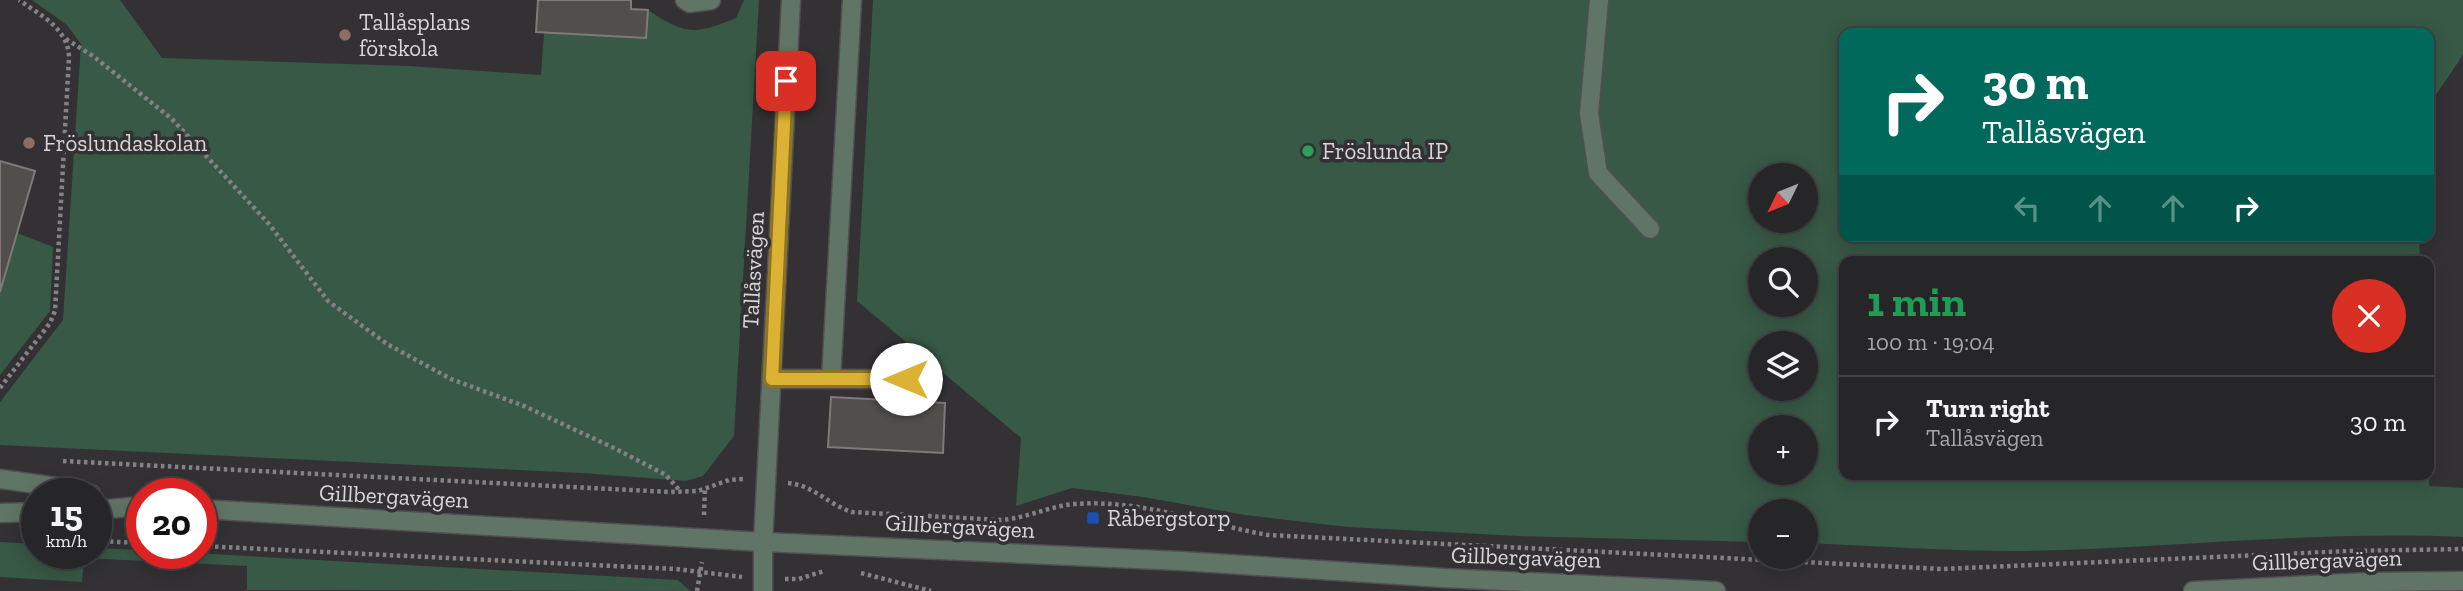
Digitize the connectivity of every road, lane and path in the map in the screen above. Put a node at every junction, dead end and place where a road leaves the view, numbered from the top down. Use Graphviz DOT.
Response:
graph roads {
  1 [pos="19,0"];
  2 [pos="685,0"];
  3 [pos="711,0"];
  4 [pos="790,0"];
  5 [pos="852,0"];
  6 [pos="1599,0"];
  7 [pos="66,38"];
  8 [pos="1650,229"];
  9 [pos="772,379"];
  10 [pos="831,379"];
  11 [pos="906,379"];
  12 [pos="0,388"];
  13 [pos="56,461"];
  14 [pos="0,480"];
  15 [pos="766,481"];
  16 [pos="21,483"];
  17 [pos="680,491"];
  18 [pos="217,510"];
  19 [pos="21,512"];
  20 [pos="0,513"];
  21 [pos="764,542"];
  22 [pos="217,547"];
  23 [pos="2463,549"];
  24 [pos="830,570"];
  25 [pos="856,572"];
  26 [pos="701,573"];
  27 [pos="2463,581"];
  28 [pos="763,585"];
  29 [pos="697,591"];
  30 [pos="930,591"];
  31 [pos="1716,591"];
  32 [pos="2193,591"];
  1 -- 7 [label="path"];
  2 -- 3 [label="street"];
  4 -- 9 [label="street, Tallåsvägen"];
  5 -- 10 [label="street"];
  6 -- 8 [label="street"];
  7 -- 12 [label="path"];
  7 -- 17 [label="path"];
  9 -- 10 [label="street"];
  9 -- 15 [label="street, Tallåsvägen"];
  10 -- 11 [label="street"];
  13 -- 17 [label="path"];
  14 -- 16 [label="street"];
  15 -- 17 [label="path"];
  15 -- 21 [label="street, Tallåsvägen"];
  15 -- 23 [label="path"];
  18 -- 21 [label="street, Gillbergavägen"];
  19 -- 20 [label="street"];
  21 -- 28 [label="street, Tallåsvägen"];
  21 -- 31 [label="street, Gillbergavägen"];
  22 -- 26 [label="path"];
  24 -- 28 [label="path"];
  25 -- 30 [label="path"];
  26 -- 28 [label="path"];
  26 -- 29 [label="path"];
  27 -- 32 [label="street, Gillbergavägen"];
}
